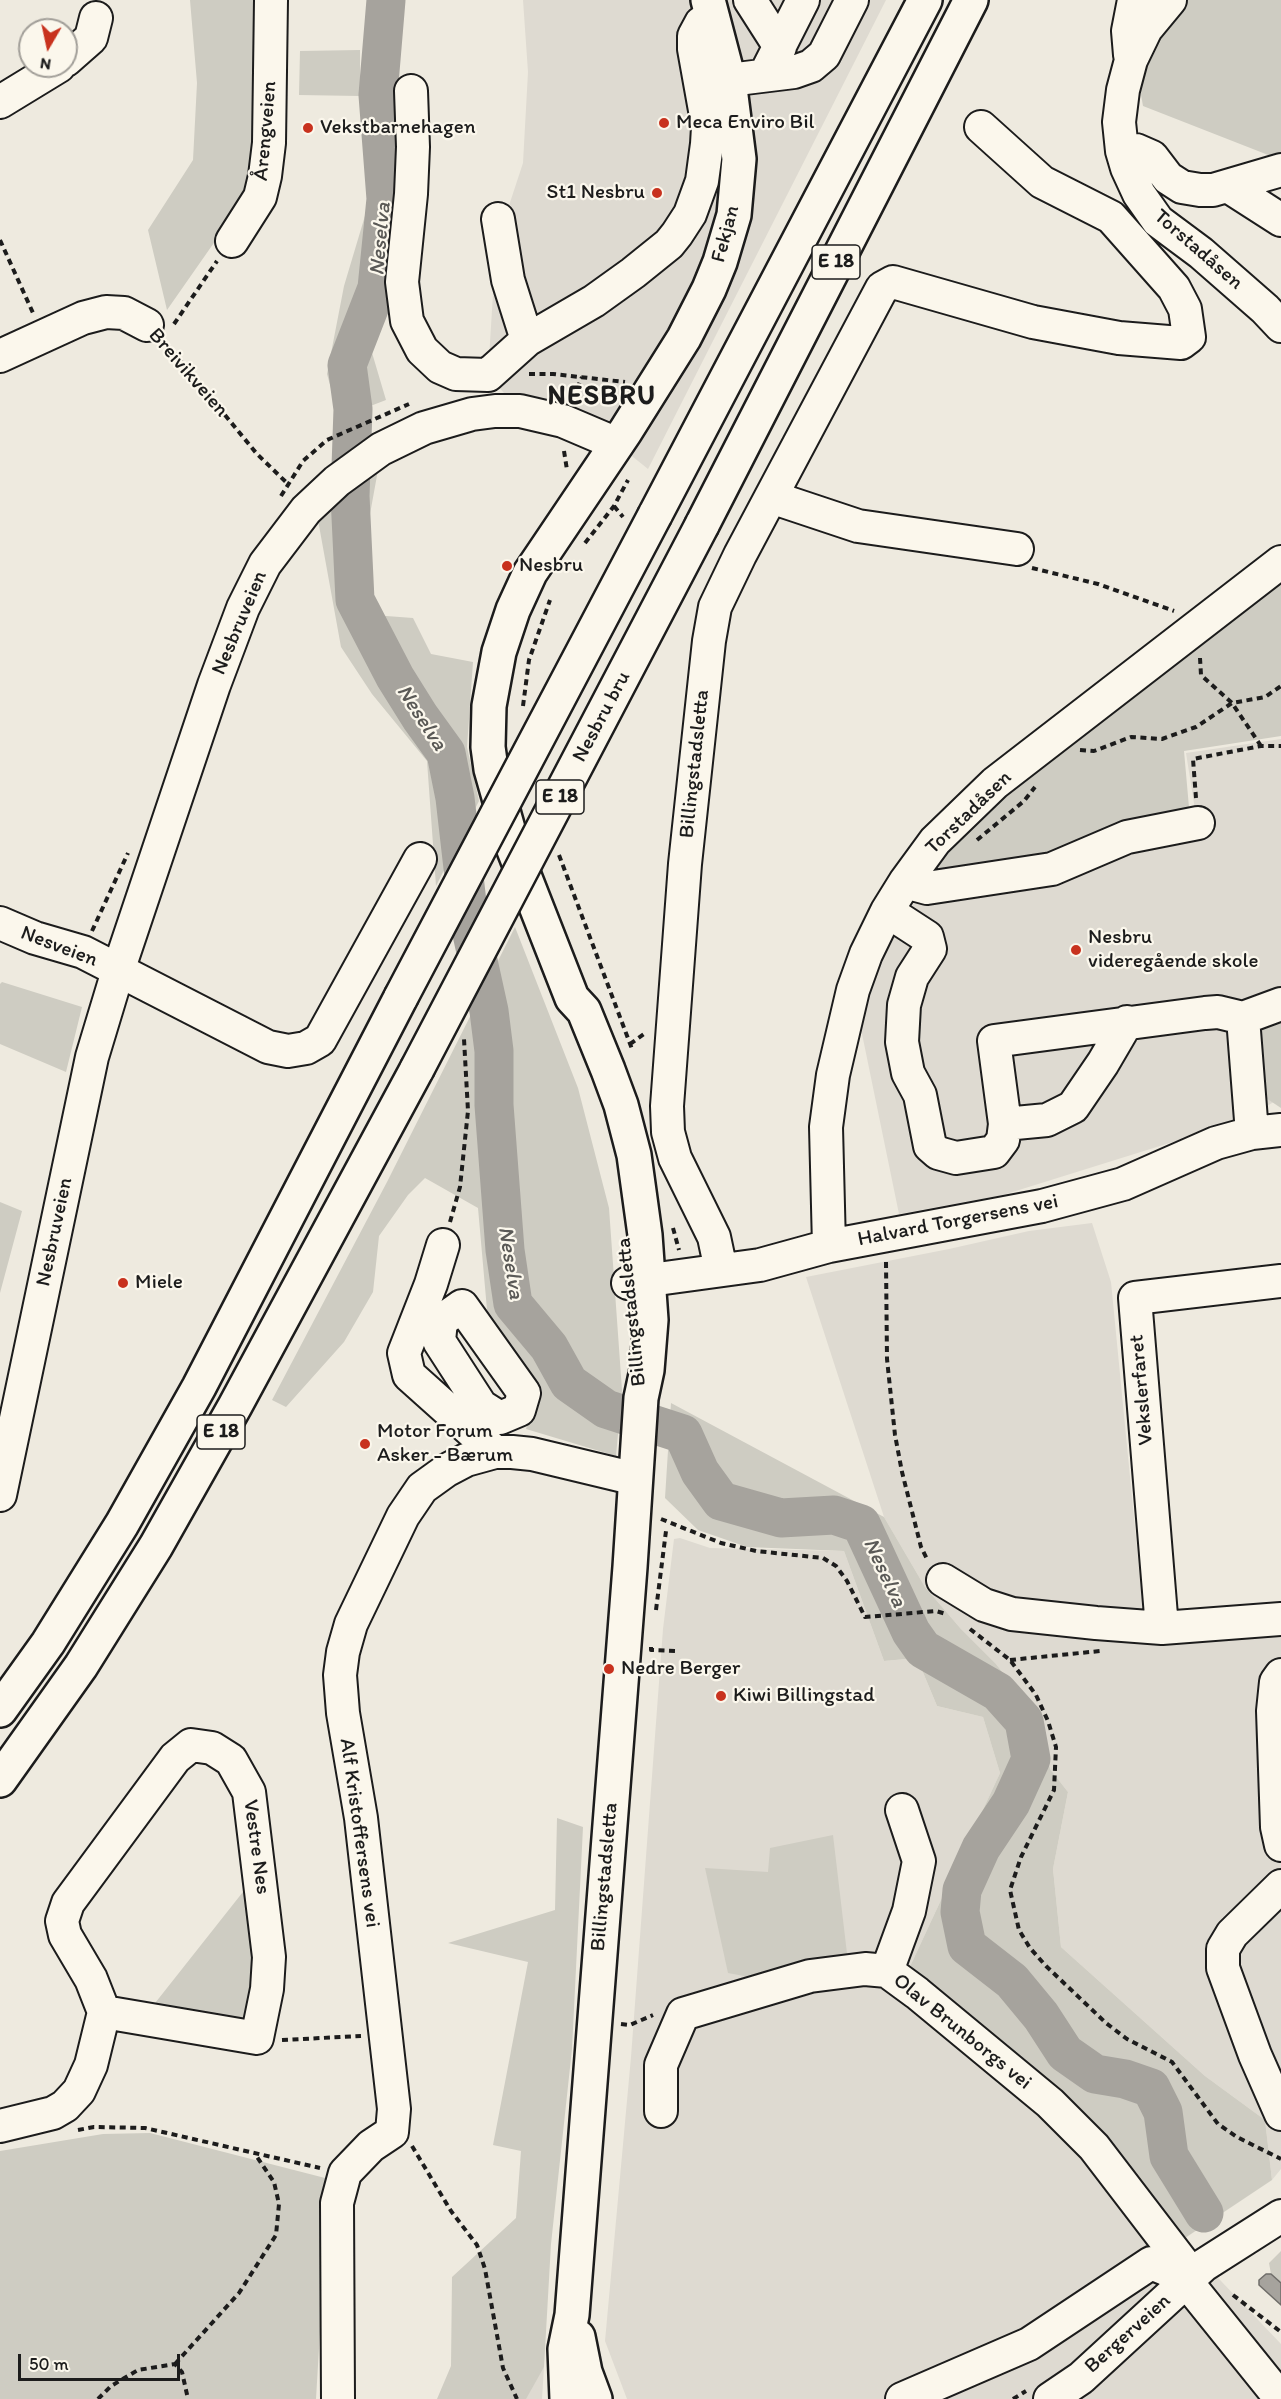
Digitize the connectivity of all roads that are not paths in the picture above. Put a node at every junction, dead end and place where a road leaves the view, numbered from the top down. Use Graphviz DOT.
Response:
graph roads {
  1 [pos="271,0"];
  2 [pos="750,0"];
  3 [pos="803,0"];
  4 [pos="852,0"];
  5 [pos="925,0"];
  6 [pos="971,0"];
  7 [pos="1134,0"];
  8 [pos="1170,0"];
  9 [pos="711,9"];
  10 [pos="96,18"];
  11 [pos="780,47"];
  12 [pos="78,49"];
  13 [pos="1131,60"];
  14 [pos="765,75"];
  15 [pos="39,78"];
  16 [pos="729,80"];
  17 [pos="411,91"];
  18 [pos="0,102"];
  19 [pos="981,128"];
  20 [pos="1122,151"];
  21 [pos="1281,170"];
  22 [pos="1228,186"];
  23 [pos="498,219"];
  24 [pos="1281,220"];
  25 [pos="232,242"];
  26 [pos="1281,326"];
  27 [pos="156,333"];
  28 [pos="527,340"];
  29 [pos="0,356"];
  30 [pos="488,375"];
  31 [pos="495,411"];
  32 [pos="617,444"];
  33 [pos="771,497"];
  34 [pos="1017,549"];
  35 [pos="1281,562"];
  36 [pos="1197,823"];
  37 [pos="420,859"];
  38 [pos="905,882"];
  39 [pos="887,911"];
  40 [pos="0,923"];
  41 [pos="118,971"];
  42 [pos="1281,1004"];
  43 [pos="1243,1018"];
  44 [pos="1126,1022"];
  45 [pos="1005,1124"];
  46 [pos="1267,1131"];
  47 [pos="443,1245"];
  48 [pos="829,1246"];
  49 [pos="721,1270"];
  50 [pos="1281,1281"];
  51 [pos="638,1283"];
  52 [pos="431,1284"];
  53 [pos="462,1306"];
  54 [pos="495,1452"];
  55 [pos="636,1479"];
  56 [pos="0,1495"];
  57 [pos="944,1580"];
  58 [pos="1281,1619"];
  59 [pos="1162,1628"];
  60 [pos="1281,1675"];
  61 [pos="0,1710"];
  62 [pos="0,1780"];
  63 [pos="902,1810"];
  64 [pos="1281,1845"];
  65 [pos="1281,1886"];
  66 [pos="886,1971"];
  67 [pos="104,2012"];
  68 [pos="661,2111"];
  69 [pos="1281,2114"];
  70 [pos="0,2126"];
  71 [pos="1281,2216"];
  72 [pos="1191,2276"];
  73 [pos="572,2315"];
  74 [pos="338,2399"];
  75 [pos="567,2399"];
  76 [pos="595,2399"];
  77 [pos="902,2399"];
  78 [pos="1050,2399"];
  79 [pos="1281,2399"];
  1 -- 25 [label="street, Årengveien"];
  2 -- 11 [label="street"];
  3 -- 11 [label="street"];
  4 -- 14 [label="street"];
  5 -- 61 [label="main road, E 18, bridge"];
  6 -- 62 [label="main road, Nesbru bru / E 18, bridge"];
  7 -- 13 [label="street, Torstadåsen"];
  8 -- 13 [label="street, Torstadåsen"];
  9 -- 16 [label="main road, Fekjan"];
  9 -- 28 [label="street"];
  10 -- 12 [label="street"];
  11 -- 14 [label="street"];
  13 -- 20 [label="street, Torstadåsen"];
  14 -- 16 [label="street"];
  15 -- 18 [label="street"];
  16 -- 32 [label="main road, Fekjan"];
  17 -- 30 [label="street"];
  19 -- 33 [label="street, Billingstadsletta"];
  20 -- 22 [label="street"];
  20 -- 26 [label="street, Torstadåsen"];
  21 -- 22 [label="street"];
  22 -- 24 [label="street"];
  23 -- 28 [label="street"];
  27 -- 29 [label="street, Breivikveien"];
  28 -- 30 [label="street"];
  30 -- 31 [label="street"];
  31 -- 32 [label="street, Nesbruveien"];
  31 -- 41 [label="street, Nesbruveien"];
  32 -- 51 [label="main road, Billingstadsletta"];
  33 -- 34 [label="street"];
  33 -- 49 [label="street, Billingstadsletta"];
  35 -- 38 [label="street, Torstadåsen"];
  36 -- 38 [label="street"];
  37 -- 41 [label="street"];
  38 -- 39 [label="street, Torstadåsen"];
  39 -- 45 [label="street"];
  39 -- 48 [label="street, Torstadåsen"];
  40 -- 41 [label="street, Nesveien"];
  41 -- 56 [label="street, Nesbruveien"];
  42 -- 43 [label="street"];
  43 -- 44 [label="street"];
  43 -- 46 [label="street"];
  44 -- 45 [label="street"];
  44 -- 45 [label="street"];
  46 -- 48 [label="street, Halvard Torgersens vei"];
  47 -- 52 [label="street"];
  48 -- 49 [label="street, Halvard Torgersens vei"];
  49 -- 51 [label="street, Halvard Torgersens vei"];
  50 -- 59 [label="street, Vekslerfaret"];
  51 -- 55 [label="main road, Billingstadsletta"];
  52 -- 53 [label="street"];
  52 -- 54 [label="street"];
  54 -- 55 [label="street, Alf Kristoffersens vei"];
  54 -- 74 [label="street, Alf Kristoffersens vei"];
  55 -- 73 [label="main road, Billingstadsletta"];
  57 -- 59 [label="street"];
  58 -- 59 [label="street"];
  60 -- 64 [label="street"];
  63 -- 66 [label="street"];
  65 -- 69 [label="street"];
  66 -- 68 [label="street, Olav Brunborgs vei"];
  66 -- 72 [label="street, Olav Brunborgs vei"];
  67 -- 67 [label="street, Vestre Nes"];
  67 -- 70 [label="street"];
  71 -- 72 [label="street, Bergerveien"];
  72 -- 77 [label="street"];
  72 -- 78 [label="street, Bergerveien"];
  72 -- 79 [label="street"];
  73 -- 75 [label="main road, Billingstadsletta"];
  73 -- 76 [label="main road, Billingstadsletta"];
}
